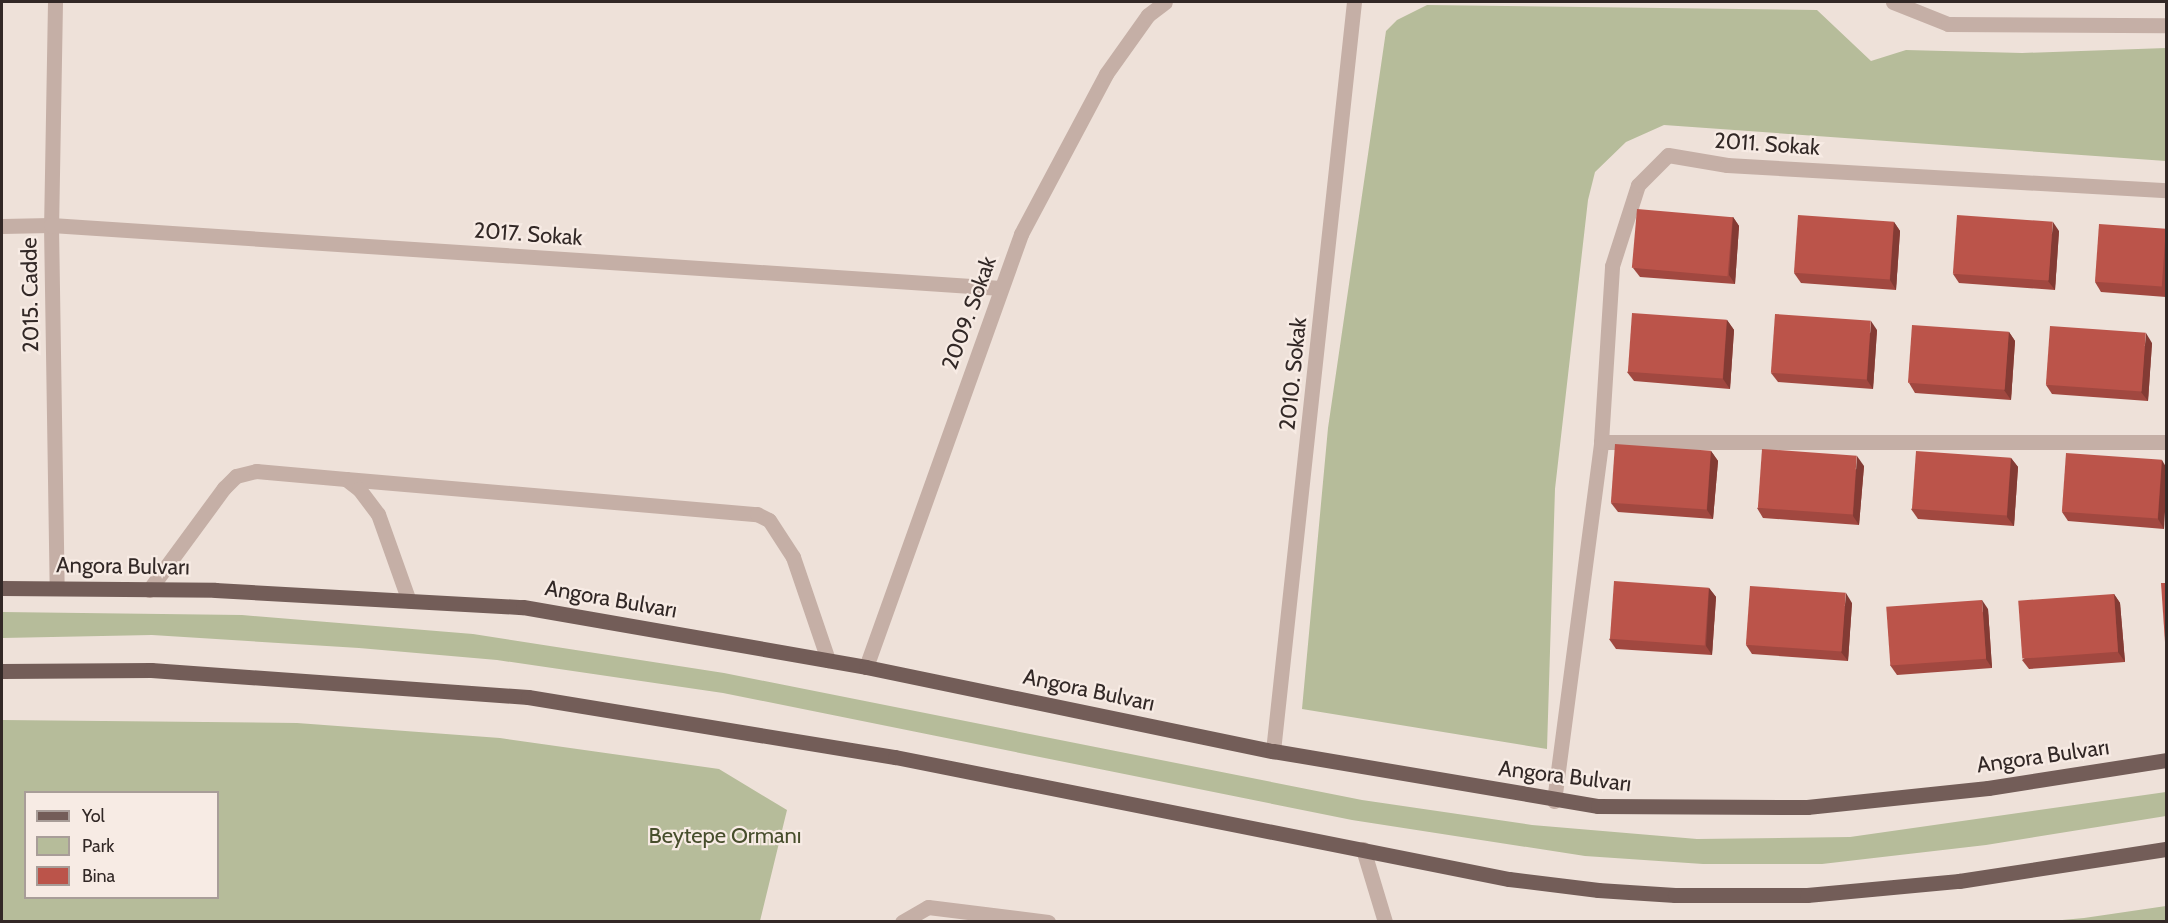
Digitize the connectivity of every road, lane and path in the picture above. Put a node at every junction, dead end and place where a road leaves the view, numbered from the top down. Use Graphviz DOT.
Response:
graph roads {
  1 [pos="55,2"];
  2 [pos="1165,2"];
  3 [pos="1354,2"];
  4 [pos="1893,2"];
  5 [pos="2166,25"];
  6 [pos="2166,190"];
  7 [pos="51,225"];
  8 [pos="2,226"];
  9 [pos="1001,288"];
  10 [pos="1601,442"];
  11 [pos="2166,442"];
  12 [pos="346,479"];
  13 [pos="2,588"];
  14 [pos="57,588"];
  15 [pos="149,590"];
  16 [pos="409,601"];
  17 [pos="828,660"];
  18 [pos="866,667"];
  19 [pos="2,670"];
  20 [pos="1273,751"];
  21 [pos="2166,760"];
  22 [pos="1554,801"];
  23 [pos="1363,849"];
  24 [pos="2166,849"];
  25 [pos="902,921"];
  26 [pos="1048,921"];
  27 [pos="1385,921"];
  1 -- 7 [label="street, 2015. Cadde"];
  2 -- 9 [label="street, 2009. Sokak"];
  3 -- 20 [label="street, 2010. Sokak"];
  4 -- 5 [label="street"];
  6 -- 10 [label="street, 2011. Sokak"];
  7 -- 8 [label="street, 2017. Sokak"];
  7 -- 9 [label="street, 2017. Sokak"];
  7 -- 14 [label="street, 2015. Cadde"];
  9 -- 18 [label="street, 2009. Sokak"];
  10 -- 11 [label="street"];
  10 -- 22 [label="street"];
  12 -- 15 [label="street"];
  12 -- 16 [label="street"];
  12 -- 17 [label="street"];
  13 -- 14 [label="main road, Angora Bulvarı"];
  14 -- 15 [label="main road, Angora Bulvarı"];
  15 -- 16 [label="main road, Angora Bulvarı"];
  16 -- 17 [label="main road, Angora Bulvarı"];
  17 -- 18 [label="main road, Angora Bulvarı"];
  18 -- 20 [label="main road, Angora Bulvarı"];
  19 -- 23 [label="main road"];
  20 -- 22 [label="main road, Angora Bulvarı"];
  21 -- 22 [label="main road, Angora Bulvarı"];
  23 -- 24 [label="main road"];
  23 -- 27 [label="street"];
  25 -- 26 [label="street"];
}
